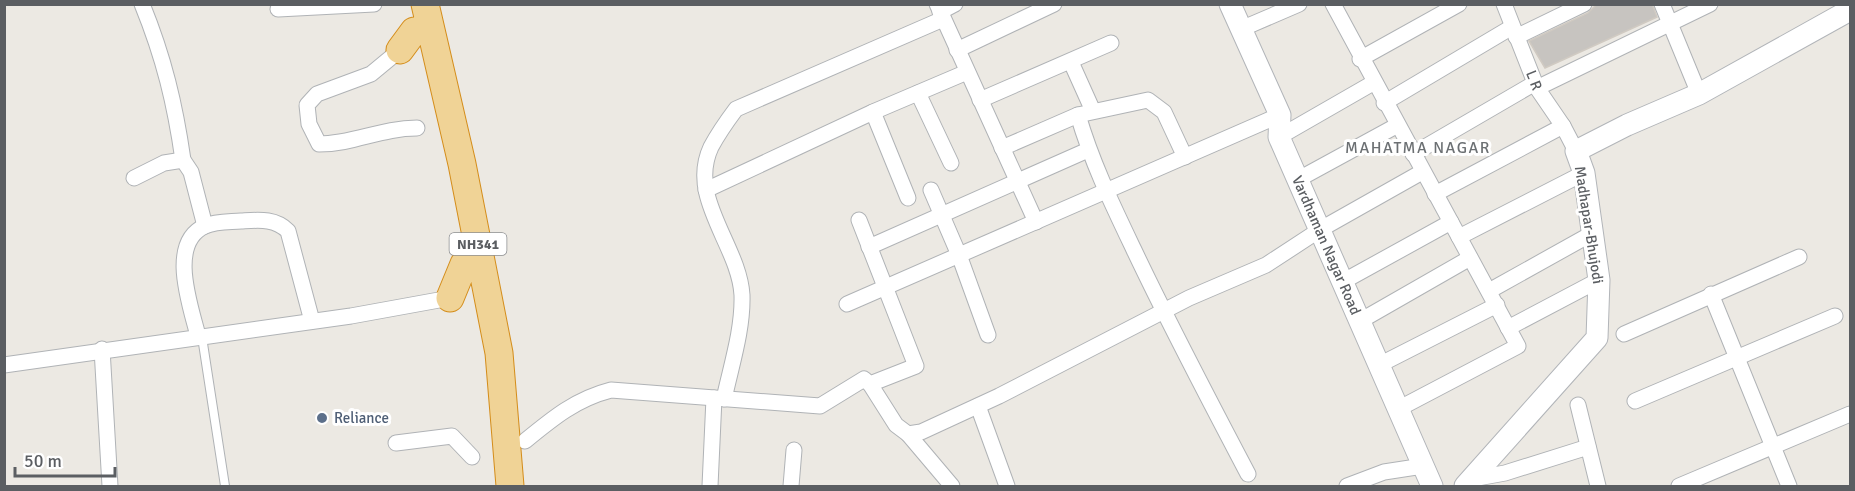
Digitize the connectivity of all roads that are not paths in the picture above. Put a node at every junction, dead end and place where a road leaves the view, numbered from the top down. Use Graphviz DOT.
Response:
graph roads {
  1 [pos="142,4"];
  2 [pos="374,4"];
  3 [pos="425,4"];
  4 [pos="955,4"];
  5 [pos="1054,4"];
  6 [pos="1230,4"];
  7 [pos="1299,4"];
  8 [pos="1333,4"];
  9 [pos="1459,4"];
  10 [pos="1504,4"];
  11 [pos="1584,4"];
  12 [pos="1662,4"];
  13 [pos="1710,4"];
  14 [pos="278,9"];
  15 [pos="1851,10"];
  16 [pos="940,12"];
  17 [pos="1670,22"];
  18 [pos="1241,29"];
  19 [pos="1514,32"];
  20 [pos="407,40"];
  21 [pos="1111,43"];
  22 [pos="957,50"];
  23 [pos="1360,59"];
  24 [pos="1071,62"];
  25 [pos="967,72"];
  26 [pos="1373,83"];
  27 [pos="1536,86"];
  28 [pos="918,93"];
  29 [pos="1699,94"];
  30 [pos="980,100"];
  31 [pos="1384,103"];
  32 [pos="1093,111"];
  33 [pos="873,112"];
  34 [pos="1280,115"];
  35 [pos="1078,116"];
  36 [pos="1396,126"];
  37 [pos="1563,126"];
  38 [pos="417,128"];
  39 [pos="1279,137"];
  40 [pos="1002,148"];
  41 [pos="1088,150"];
  42 [pos="1576,151"];
  43 [pos="1413,154"];
  44 [pos="1185,157"];
  45 [pos="183,160"];
  46 [pos="951,163"];
  47 [pos="1422,172"];
  48 [pos="1584,173"];
  49 [pos="134,178"];
  50 [pos="1298,180"];
  51 [pos="1017,182"];
  52 [pos="706,190"];
  53 [pos="931,190"];
  54 [pos="1106,192"];
  55 [pos="1435,194"];
  56 [pos="908,198"];
  57 [pos="941,215"];
  58 [pos="859,220"];
  59 [pos="1036,222"];
  60 [pos="1451,222"];
  61 [pos="206,225"];
  62 [pos="1321,229"];
  63 [pos="1593,233"];
  64 [pos="1460,237"];
  65 [pos="869,247"];
  66 [pos="959,255"];
  67 [pos="1798,257"];
  68 [pos="1470,258"];
  69 [pos="464,264"];
  70 [pos="1599,280"];
  71 [pos="1344,281"];
  72 [pos="886,287"];
  73 [pos="1489,291"];
  74 [pos="1712,294"];
  75 [pos="450,298"];
  76 [pos="847,304"];
  77 [pos="1497,305"];
  78 [pos="1163,312"];
  79 [pos="1835,316"];
  80 [pos="312,321"];
  81 [pos="1360,321"];
  82 [pos="1508,328"];
  83 [pos="1624,334"];
  84 [pos="988,335"];
  85 [pos="200,336"];
  86 [pos="102,349"];
  87 [pos="1736,359"];
  88 [pos="4,365"];
  89 [pos="1379,365"];
  90 [pos="870,384"];
  91 [pos="719,398"];
  92 [pos="1635,401"];
  93 [pos="1578,405"];
  94 [pos="978,406"];
  95 [pos="1398,409"];
  96 [pos="1851,414"];
  97 [pos="908,434"];
  98 [pos="525,441"];
  99 [pos="396,443"];
  100 [pos="1588,447"];
  101 [pos="1774,448"];
  102 [pos="794,450"];
  103 [pos="472,457"];
  104 [pos="1423,466"];
  105 [pos="1248,474"];
  106 [pos="517,480"];
  107 [pos="1468,483"];
  108 [pos="110,486"];
  109 [pos="225,486"];
  110 [pos="710,486"];
  111 [pos="791,486"];
  112 [pos="952,486"];
  113 [pos="1007,486"];
  114 [pos="1347,486"];
  115 [pos="1432,486"];
  116 [pos="1598,486"];
  117 [pos="1679,486"];
  118 [pos="1789,486"];
  1 -- 45 [label="street"];
  2 -- 14 [label="street"];
  3 -- 106 [label="highway, NH341"];
  4 -- 16 [label="street"];
  5 -- 22 [label="street"];
  6 -- 18 [label="street, Vardhaman Nagar Road"];
  7 -- 18 [label="street"];
  8 -- 23 [label="street"];
  9 -- 23 [label="street"];
  10 -- 19 [label="street, L R"];
  11 -- 19 [label="street"];
  12 -- 17 [label="street"];
  13 -- 17 [label="street"];
  15 -- 29 [label="street, Madhapar-Bhujodi"];
  16 -- 22 [label="street"];
  16 -- 52 [label="street"];
  17 -- 27 [label="street"];
  17 -- 29 [label="street"];
  18 -- 34 [label="street, Vardhaman Nagar Road"];
  19 -- 27 [label="street, L R"];
  19 -- 31 [label="street"];
  20 -- 38 [label="street"];
  21 -- 24 [label="street"];
  22 -- 25 [label="street"];
  23 -- 26 [label="street"];
  24 -- 30 [label="street"];
  24 -- 32 [label="street"];
  25 -- 28 [label="street"];
  25 -- 30 [label="street"];
  26 -- 31 [label="street"];
  26 -- 39 [label="street"];
  27 -- 37 [label="street, L R"];
  27 -- 43 [label="street"];
  28 -- 33 [label="street"];
  28 -- 46 [label="street"];
  29 -- 42 [label="street, Madhapar-Bhujodi"];
  30 -- 40 [label="street"];
  31 -- 36 [label="street"];
  32 -- 35 [label="street"];
  32 -- 44 [label="street"];
  33 -- 52 [label="street"];
  33 -- 56 [label="street"];
  34 -- 39 [label="street, Vardhaman Nagar Road"];
  34 -- 44 [label="street"];
  35 -- 40 [label="street"];
  35 -- 41 [label="street"];
  36 -- 43 [label="street"];
  36 -- 50 [label="street"];
  37 -- 42 [label="street, L R"];
  37 -- 55 [label="street"];
  39 -- 50 [label="street, Vardhaman Nagar Road"];
  40 -- 51 [label="street"];
  41 -- 51 [label="street"];
  41 -- 54 [label="street"];
  42 -- 48 [label="street, Madhapar-Bhujodi"];
  43 -- 47 [label="street"];
  44 -- 54 [label="street"];
  45 -- 49 [label="street"];
  45 -- 61 [label="street"];
  47 -- 55 [label="street"];
  47 -- 62 [label="street"];
  48 -- 63 [label="street, Madhapar-Bhujodi"];
  48 -- 64 [label="street"];
  50 -- 62 [label="street, Vardhaman Nagar Road"];
  51 -- 57 [label="street"];
  51 -- 59 [label="street"];
  52 -- 91 [label="street"];
  53 -- 57 [label="street"];
  54 -- 59 [label="street"];
  54 -- 78 [label="street"];
  55 -- 60 [label="street"];
  57 -- 65 [label="street"];
  57 -- 66 [label="street"];
  58 -- 65 [label="street"];
  59 -- 66 [label="street"];
  60 -- 64 [label="street"];
  60 -- 71 [label="street"];
  61 -- 80 [label="street"];
  61 -- 85 [label="street"];
  62 -- 71 [label="street, Vardhaman Nagar Road"];
  62 -- 78 [label="street"];
  63 -- 70 [label="street, Madhapar-Bhujodi"];
  63 -- 73 [label="street"];
  64 -- 68 [label="street"];
  65 -- 72 [label="street"];
  66 -- 72 [label="street"];
  66 -- 84 [label="street"];
  67 -- 74 [label="street"];
  68 -- 73 [label="street"];
  68 -- 81 [label="street"];
  69 -- 75 [label="highway, NH341"];
  70 -- 82 [label="street"];
  70 -- 107 [label="street, Madhapar-Bhujodi"];
  71 -- 81 [label="street, Vardhaman Nagar Road"];
  72 -- 76 [label="street"];
  72 -- 90 [label="street"];
  73 -- 77 [label="street"];
  74 -- 83 [label="street"];
  74 -- 87 [label="street"];
  75 -- 80 [label="street"];
  77 -- 82 [label="street"];
  77 -- 89 [label="street"];
  78 -- 94 [label="street"];
  78 -- 105 [label="street"];
  79 -- 87 [label="street"];
  80 -- 85 [label="street"];
  81 -- 89 [label="street, Vardhaman Nagar Road"];
  82 -- 95 [label="street"];
  85 -- 86 [label="street"];
  85 -- 109 [label="lane"];
  86 -- 88 [label="street"];
  86 -- 108 [label="street"];
  87 -- 92 [label="street"];
  87 -- 101 [label="street"];
  89 -- 95 [label="street, Vardhaman Nagar Road"];
  90 -- 91 [label="street"];
  90 -- 97 [label="street"];
  91 -- 98 [label="street"];
  91 -- 110 [label="street"];
  93 -- 100 [label="street"];
  94 -- 97 [label="street"];
  94 -- 113 [label="street"];
  95 -- 104 [label="street, Vardhaman Nagar Road"];
  96 -- 101 [label="street"];
  97 -- 112 [label="street"];
  99 -- 103 [label="street"];
  100 -- 107 [label="street"];
  100 -- 116 [label="street"];
  101 -- 117 [label="street"];
  101 -- 118 [label="street"];
  102 -- 111 [label="street"];
  104 -- 114 [label="street"];
  104 -- 115 [label="street, Vardhaman Nagar Road"];
}
